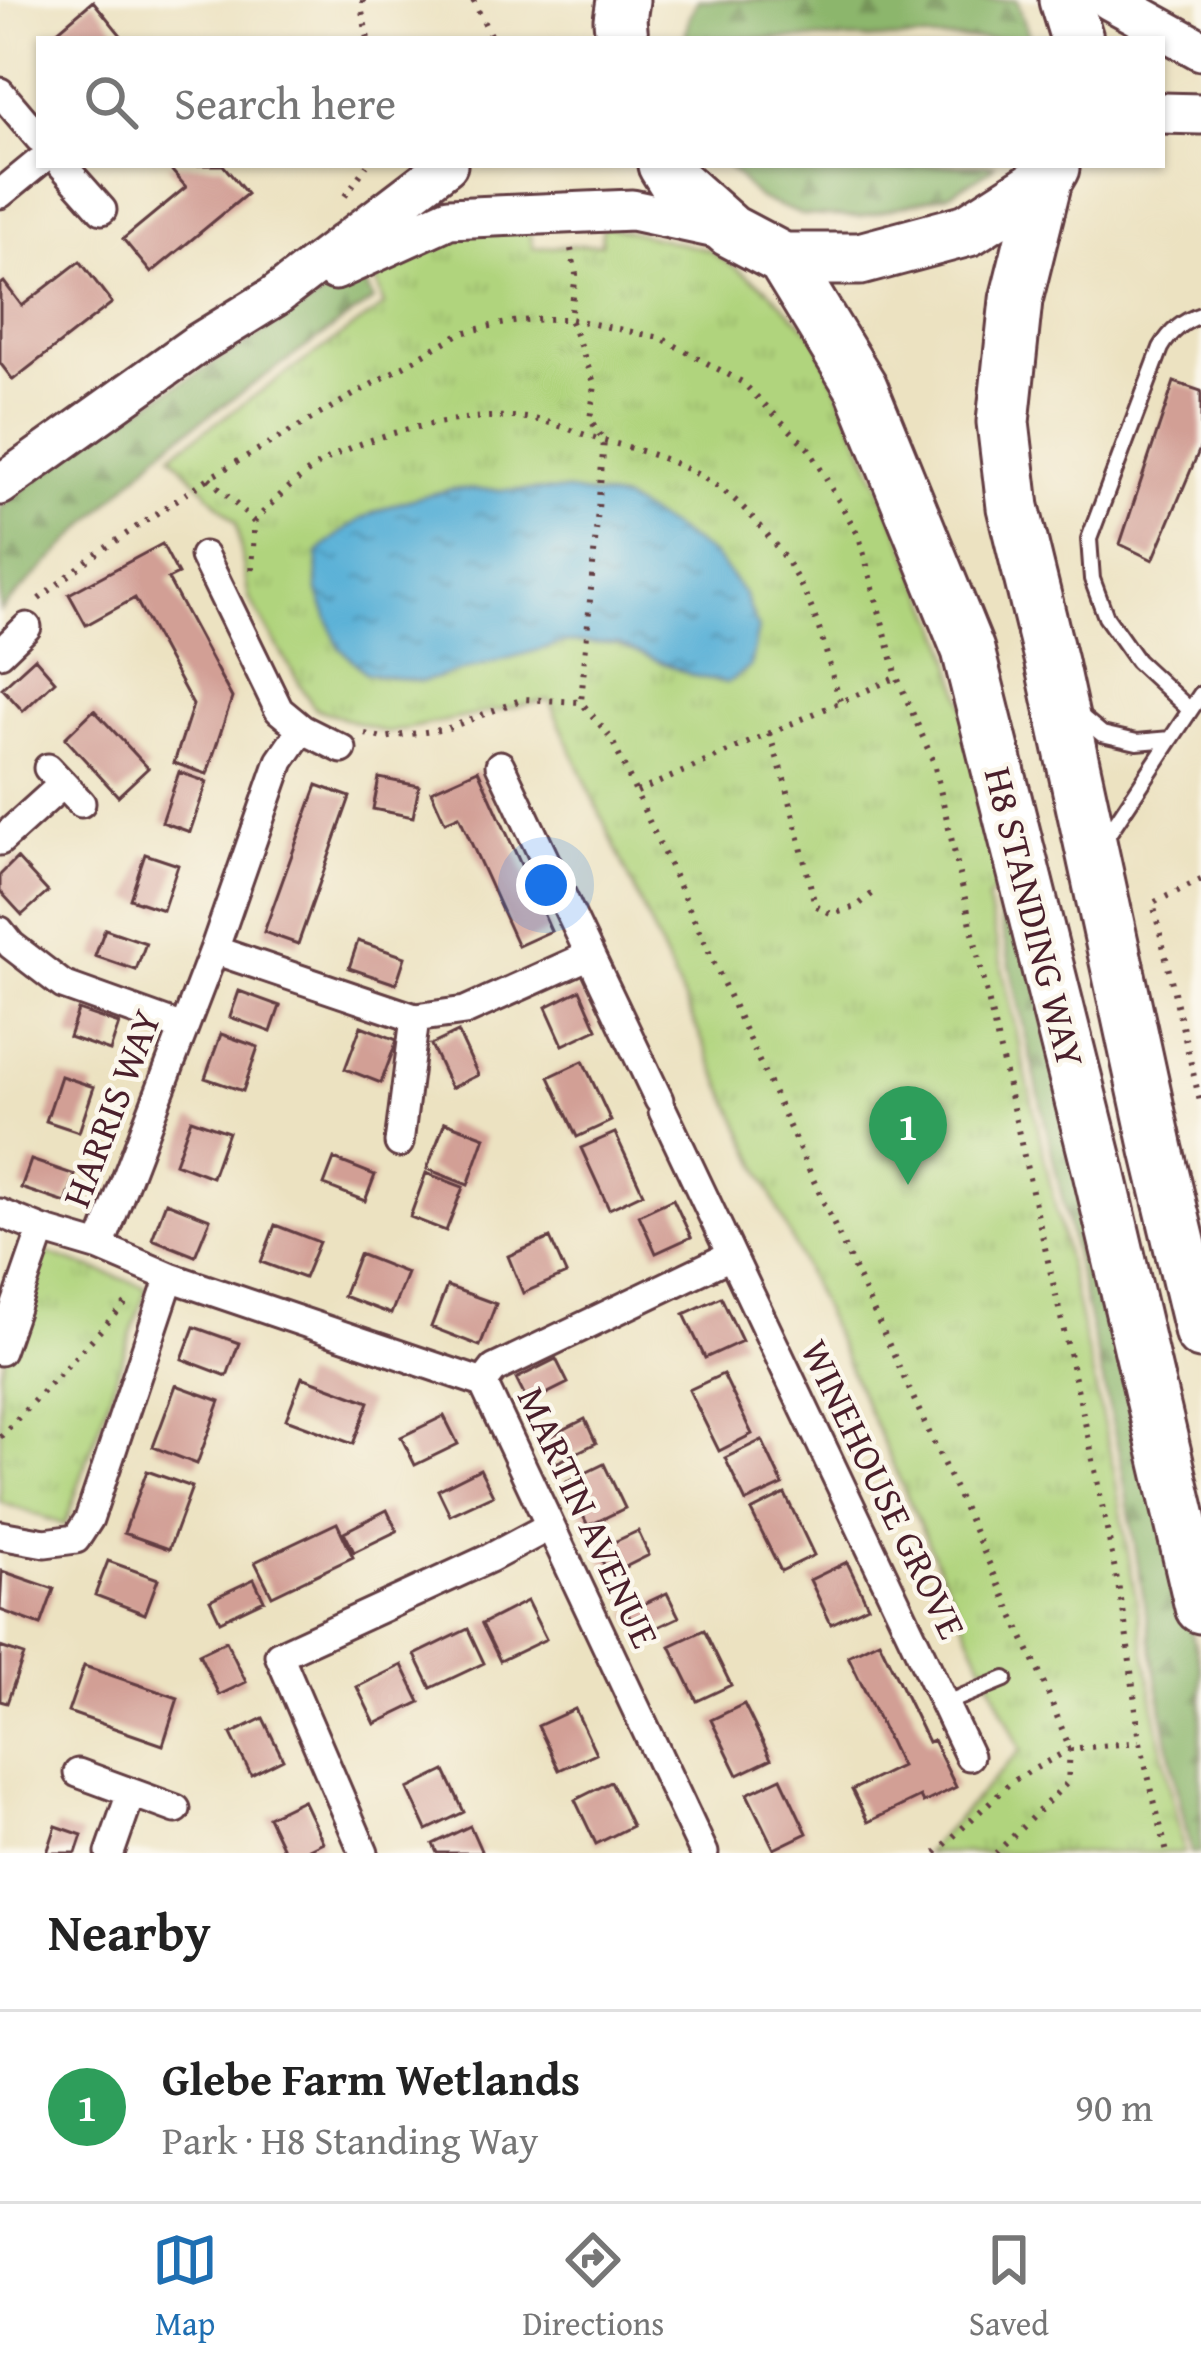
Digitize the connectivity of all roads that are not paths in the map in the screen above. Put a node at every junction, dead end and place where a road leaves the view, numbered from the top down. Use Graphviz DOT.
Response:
graph roads {
  1 [pos="1065,0"];
  2 [pos="1109,0"];
  3 [pos="1076,36"];
  4 [pos="1201,50"];
  5 [pos="0,92"];
  6 [pos="1165,112"];
  7 [pos="1201,114"];
  8 [pos="36,134"];
  9 [pos="36,164"];
  10 [pos="65,168"];
  11 [pos="443,168"];
  12 [pos="666,168"];
  13 [pos="1050,173"];
  14 [pos="0,194"];
  15 [pos="102,210"];
  16 [pos="730,231"];
  17 [pos="784,259"];
  18 [pos="274,297"];
  19 [pos="1201,316"];
  20 [pos="0,485"];
  21 [pos="203,556"];
  22 [pos="33,613"];
  23 [pos="0,653"];
  24 [pos="1051,662"];
  25 [pos="1201,694"];
  26 [pos="1190,710"];
  27 [pos="302,729"];
  28 [pos="1171,739"];
  29 [pos="347,740"];
  30 [pos="500,765"];
  31 [pos="64,785"];
  32 [pos="0,841"];
  33 [pos="1094,857"];
  34 [pos="0,931"];
  35 [pos="214,950"];
  36 [pos="590,955"];
  37 [pos="415,1018"];
  38 [pos="184,1028"];
  39 [pos="398,1143"];
  40 [pos="0,1213"];
  41 [pos="42,1230"];
  42 [pos="100,1247"];
  43 [pos="730,1256"];
  44 [pos="163,1274"];
  45 [pos="1201,1334"];
  46 [pos="0,1351"];
  47 [pos="483,1383"];
  48 [pos="548,1527"];
  49 [pos="0,1535"];
  50 [pos="1201,1606"];
  51 [pos="1005,1679"];
  52 [pos="944,1704"];
  53 [pos="969,1756"];
  54 [pos="78,1773"];
  55 [pos="131,1793"];
  56 [pos="176,1809"];
  57 [pos="110,1853"];
  58 [pos="364,1853"];
  59 [pos="704,1853"];
  1 -- 3 [label="highway"];
  2 -- 4 [label="street"];
  5 -- 8 [label="street"];
  6 -- 7 [label="street"];
  9 -- 14 [label="street"];
  10 -- 15 [label="street"];
  11 -- 18 [label="street"];
  12 -- 16 [label="highway"];
  13 -- 17 [label="highway"];
  13 -- 24 [label="highway, H8 STANDING WAY"];
  16 -- 17 [label="highway"];
  16 -- 18 [label="street"];
  17 -- 50 [label="highway, H8 STANDING WAY"];
  18 -- 20 [label="street"];
  19 -- 26 [label="lane"];
  21 -- 27 [label="street"];
  22 -- 23 [label="street"];
  24 -- 28 [label="lane"];
  24 -- 33 [label="highway, H8 STANDING WAY"];
  25 -- 26 [label="lane"];
  26 -- 28 [label="lane"];
  27 -- 29 [label="street"];
  27 -- 35 [label="street, HARRIS WAY"];
  28 -- 33 [label="lane"];
  30 -- 36 [label="street, WINEHOUSE GROVE"];
  31 -- 32 [label="street"];
  33 -- 45 [label="highway, H8 STANDING WAY"];
  34 -- 38 [label="street"];
  35 -- 37 [label="street"];
  35 -- 38 [label="street, HARRIS WAY"];
  36 -- 37 [label="street"];
  36 -- 43 [label="street, WINEHOUSE GROVE"];
  37 -- 39 [label="street"];
  38 -- 42 [label="street, HARRIS WAY"];
  40 -- 41 [label="street"];
  41 -- 42 [label="street"];
  41 -- 46 [label="street"];
  42 -- 44 [label="street, HARRIS WAY"];
  43 -- 47 [label="street"];
  43 -- 52 [label="street, WINEHOUSE GROVE"];
  44 -- 47 [label="street, MARTIN AVENUE"];
  44 -- 49 [label="street"];
  47 -- 48 [label="street, MARTIN AVENUE"];
  48 -- 58 [label="street"];
  48 -- 59 [label="street, MARTIN AVENUE"];
  51 -- 52 [label="lane"];
  52 -- 53 [label="street, WINEHOUSE GROVE"];
  54 -- 55 [label="street"];
  55 -- 56 [label="street"];
  55 -- 57 [label="street"];
}
